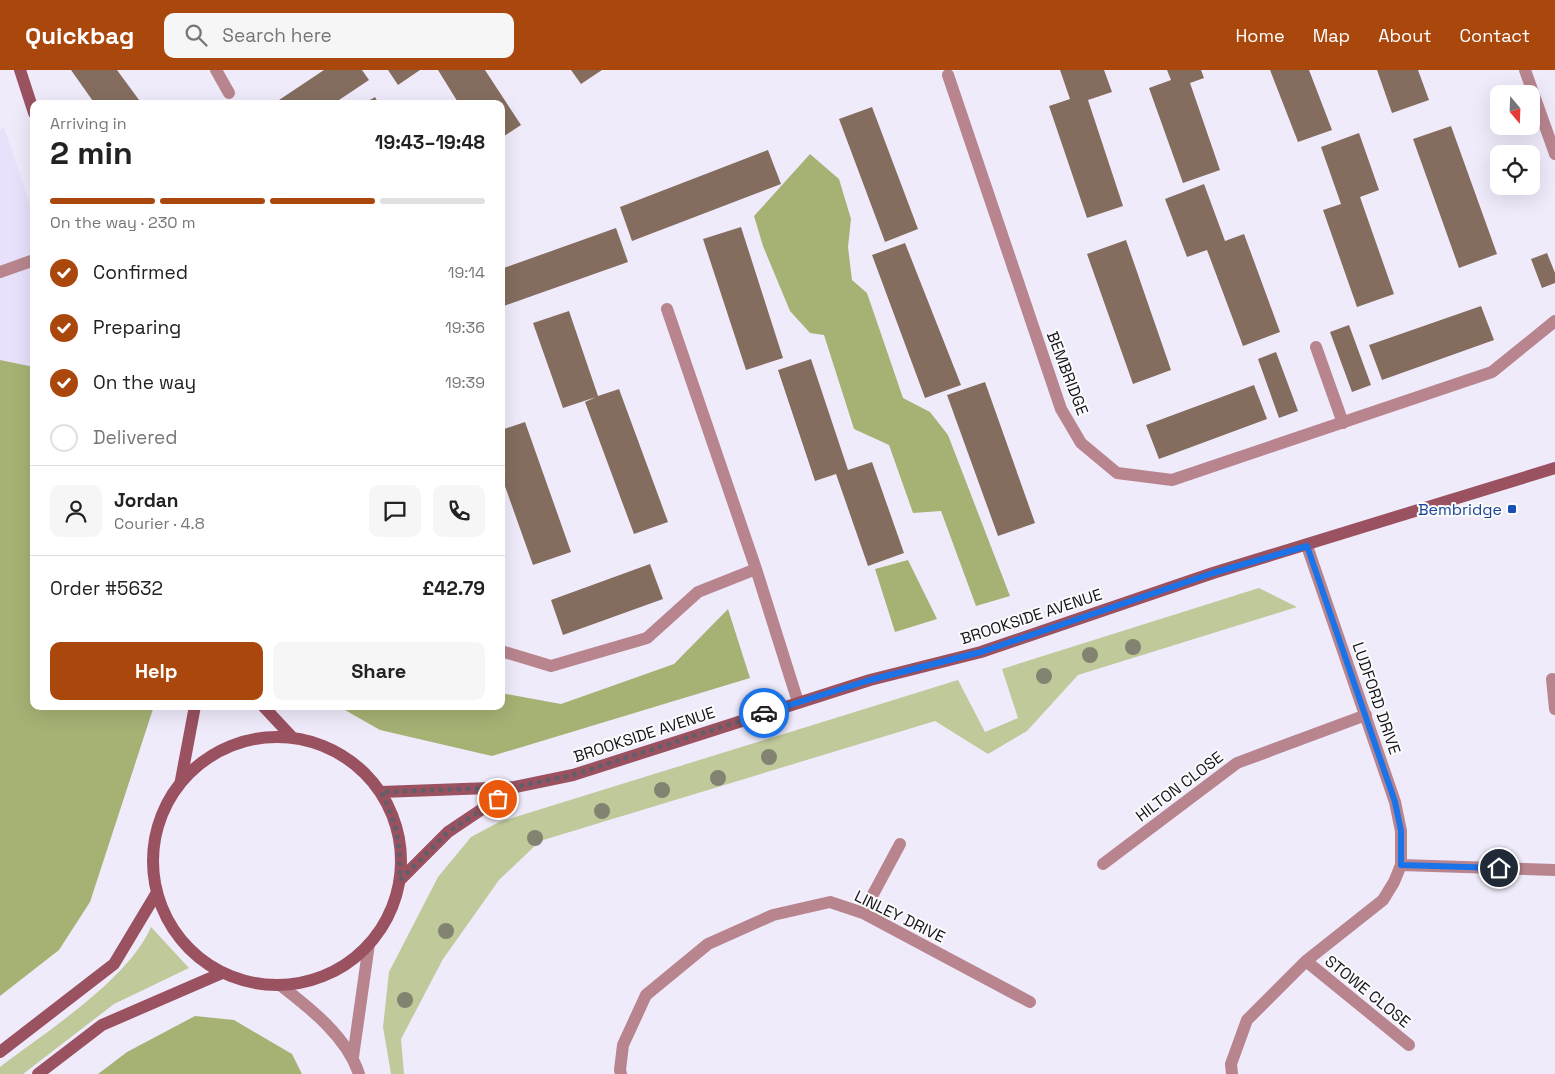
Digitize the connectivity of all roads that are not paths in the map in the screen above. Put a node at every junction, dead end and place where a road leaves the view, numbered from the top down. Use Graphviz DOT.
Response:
graph roads {
  1 [pos="20,70"];
  2 [pos="216,70"];
  3 [pos="1526,70"];
  4 [pos="948,75"];
  5 [pos="229,93"];
  6 [pos="30,101"];
  7 [pos="1555,154"];
  8 [pos="30,261"];
  9 [pos="0,272"];
  10 [pos="667,309"];
  11 [pos="1555,321"];
  12 [pos="1316,347"];
  13 [pos="1343,423"];
  14 [pos="1555,468"];
  15 [pos="1307,546"];
  16 [pos="756,569"];
  17 [pos="505,653"];
  18 [pos="1552,679"];
  19 [pos="798,702"];
  20 [pos="1555,709"];
  21 [pos="194,710"];
  22 [pos="267,710"];
  23 [pos="1366,715"];
  24 [pos="291,736"];
  25 [pos="181,780"];
  26 [pos="515,787"];
  27 [pos="381,792"];
  28 [pos="900,844"];
  29 [pos="1103,864"];
  30 [pos="1401,865"];
  31 [pos="1555,870"];
  32 [pos="400,880"];
  33 [pos="156,894"];
  34 [pos="863,913"];
  35 [pos="369,944"];
  36 [pos="1306,961"];
  37 [pos="222,973"];
  38 [pos="280,985"];
  39 [pos="1030,1002"];
  40 [pos="1410,1045"];
  41 [pos="0,1052"];
  42 [pos="353,1057"];
  43 [pos="38,1074"];
  44 [pos="359,1074"];
  45 [pos="622,1074"];
  46 [pos="1232,1074"];
  1 -- 6 [label="street"];
  2 -- 5 [label="street"];
  3 -- 7 [label="street"];
  4 -- 13 [label="street, BEMBRIDGE"];
  8 -- 9 [label="street"];
  10 -- 16 [label="street"];
  11 -- 13 [label="street, BEMBRIDGE"];
  12 -- 13 [label="street"];
  14 -- 15 [label="street, BROOKSIDE AVENUE"];
  15 -- 19 [label="street, BROOKSIDE AVENUE"];
  15 -- 23 [label="street, LUDFORD DRIVE"];
  16 -- 17 [label="street"];
  16 -- 19 [label="street"];
  18 -- 20 [label="street"];
  19 -- 26 [label="street, BROOKSIDE AVENUE"];
  21 -- 25 [label="street"];
  22 -- 24 [label="street"];
  23 -- 29 [label="street, HILTON CLOSE"];
  23 -- 30 [label="street, LUDFORD DRIVE"];
  24 -- 25 [label="street"];
  24 -- 27 [label="street"];
  25 -- 33 [label="street"];
  26 -- 27 [label="street, BROOKSIDE AVENUE"];
  26 -- 32 [label="street, BROOKSIDE AVENUE"];
  27 -- 32 [label="street"];
  28 -- 34 [label="street"];
  30 -- 31 [label="street"];
  30 -- 36 [label="street, LUDFORD DRIVE"];
  32 -- 35 [label="street"];
  33 -- 37 [label="street"];
  33 -- 41 [label="street"];
  34 -- 39 [label="street, LINLEY DRIVE"];
  34 -- 45 [label="street, LINLEY DRIVE"];
  35 -- 38 [label="street"];
  35 -- 42 [label="street"];
  36 -- 40 [label="street, STOWE CLOSE"];
  36 -- 46 [label="street, LUDFORD DRIVE"];
  37 -- 38 [label="street"];
  37 -- 43 [label="street"];
  38 -- 42 [label="street"];
  42 -- 44 [label="street"];
}
